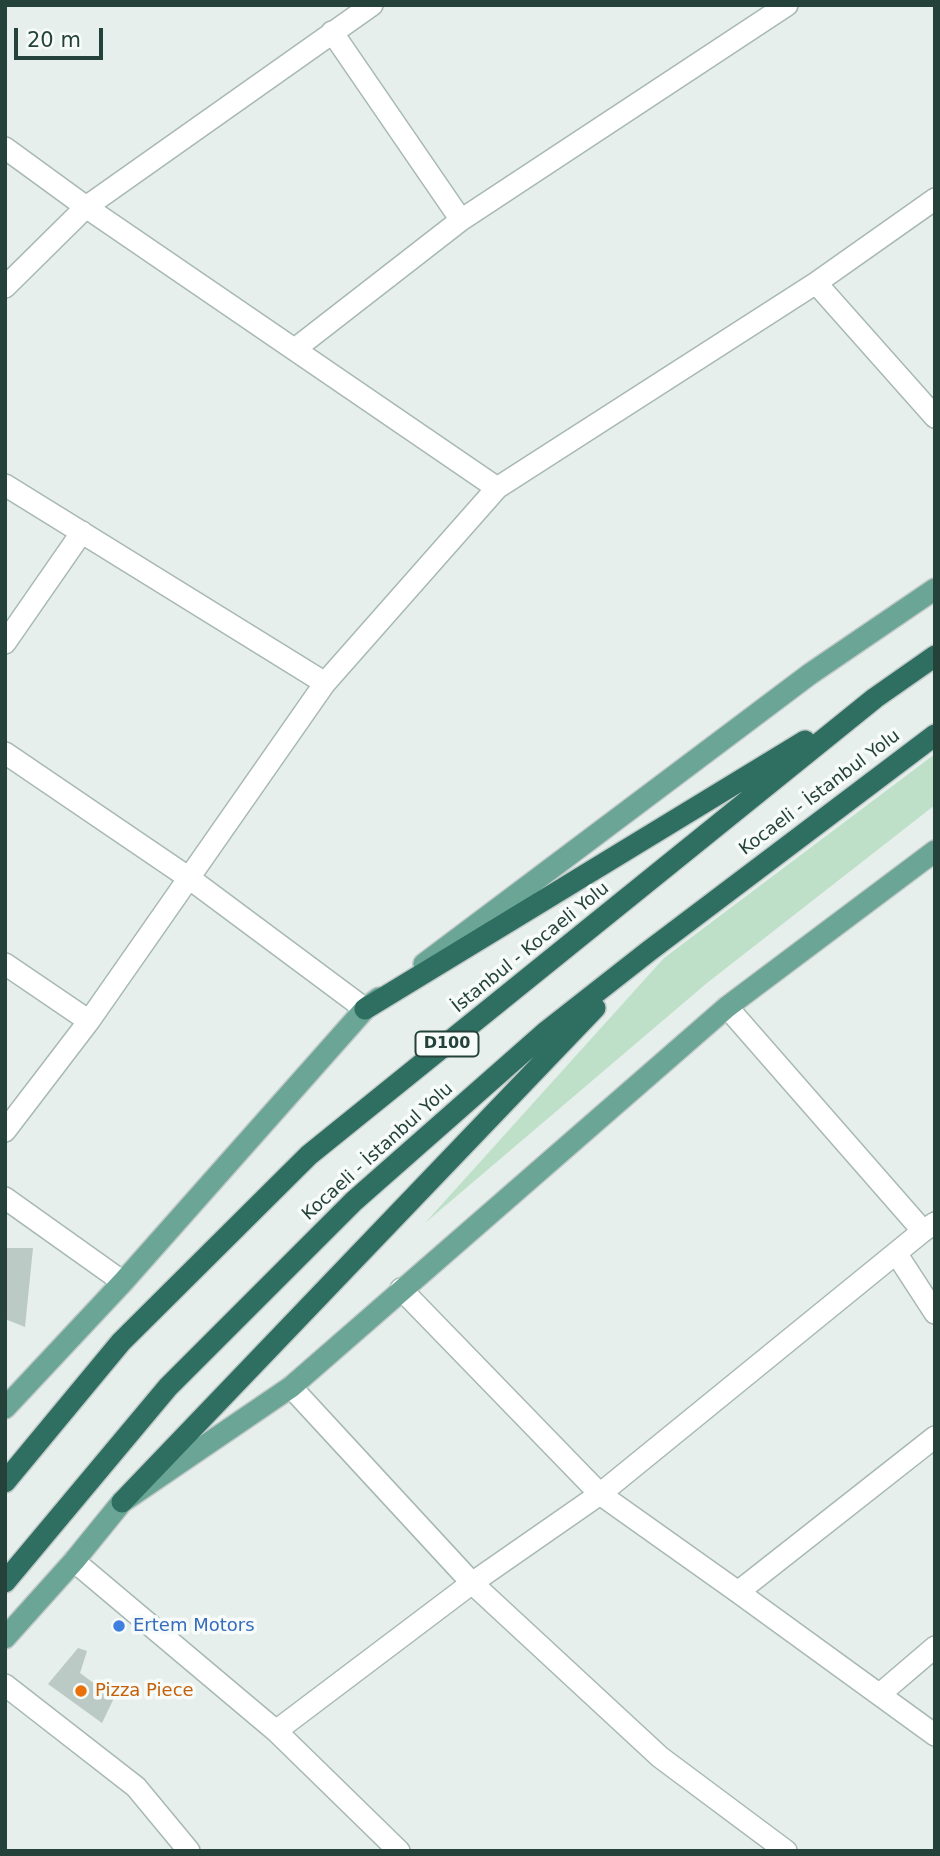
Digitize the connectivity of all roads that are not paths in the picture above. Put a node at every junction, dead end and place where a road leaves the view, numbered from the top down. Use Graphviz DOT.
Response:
graph roads {
  1 [pos="372,5"];
  2 [pos="787,5"];
  3 [pos="332,32"];
  4 [pos="5,148"];
  5 [pos="935,199"];
  6 [pos="86,207"];
  7 [pos="461,220"];
  8 [pos="816,283"];
  9 [pos="5,287"];
  10 [pos="295,349"];
  11 [pos="935,417"];
  12 [pos="5,485"];
  13 [pos="497,488"];
  14 [pos="82,532"];
  15 [pos="935,589"];
  16 [pos="5,643"];
  17 [pos="935,656"];
  18 [pos="326,683"];
  19 [pos="875,698"];
  20 [pos="935,734"];
  21 [pos="5,752"];
  22 [pos="935,851"];
  23 [pos="189,878"];
  24 [pos="649,951"];
  25 [pos="5,964"];
  26 [pos="727,1007"];
  27 [pos="365,1009"];
  28 [pos="89,1021"];
  29 [pos="5,1131"];
  30 [pos="5,1199"];
  31 [pos="929,1227"];
  32 [pos="896,1253"];
  33 [pos="124,1282"];
  34 [pos="401,1289"];
  35 [pos="935,1313"];
  36 [pos="291,1387"];
  37 [pos="5,1408"];
  38 [pos="935,1437"];
  39 [pos="5,1482"];
  40 [pos="600,1494"];
  41 [pos="122,1502"];
  42 [pos="74,1561"];
  43 [pos="5,1582"];
  44 [pos="472,1583"];
  45 [pos="738,1591"];
  46 [pos="5,1638"];
  47 [pos="935,1647"];
  48 [pos="5,1685"];
  49 [pos="880,1694"];
  50 [pos="276,1731"];
  51 [pos="935,1735"];
  52 [pos="189,1851"];
  53 [pos="400,1851"];
  54 [pos="786,1851"];
  1 -- 3 [label="street"];
  2 -- 7 [label="street"];
  3 -- 6 [label="street"];
  3 -- 7 [label="street"];
  4 -- 6 [label="street"];
  5 -- 8 [label="street"];
  6 -- 9 [label="street"];
  6 -- 10 [label="street"];
  7 -- 10 [label="street"];
  8 -- 11 [label="street"];
  8 -- 13 [label="street"];
  10 -- 13 [label="street"];
  12 -- 14 [label="street"];
  13 -- 18 [label="street"];
  14 -- 16 [label="street"];
  14 -- 18 [label="street"];
  15 -- 27 [label="main road"];
  17 -- 19 [label="highway, İstanbul - Kocaeli Yolu / D100"];
  18 -- 23 [label="street"];
  19 -- 27 [label="highway"];
  19 -- 39 [label="highway, İstanbul - Kocaeli Yolu / D100"];
  20 -- 24 [label="highway, Kocaeli - İstanbul Yolu"];
  21 -- 23 [label="street"];
  22 -- 26 [label="main road"];
  23 -- 27 [label="street"];
  23 -- 28 [label="street"];
  24 -- 41 [label="highway"];
  24 -- 43 [label="highway, Kocaeli - İstanbul Yolu"];
  25 -- 28 [label="street"];
  26 -- 31 [label="street"];
  26 -- 34 [label="main road"];
  27 -- 33 [label="main road"];
  28 -- 29 [label="street"];
  30 -- 33 [label="street"];
  31 -- 32 [label="street"];
  32 -- 35 [label="street"];
  32 -- 40 [label="street"];
  33 -- 37 [label="main road"];
  34 -- 36 [label="main road"];
  34 -- 40 [label="street"];
  36 -- 41 [label="main road"];
  36 -- 44 [label="street"];
  38 -- 45 [label="street"];
  40 -- 44 [label="street"];
  40 -- 45 [label="street"];
  41 -- 42 [label="main road"];
  42 -- 46 [label="main road"];
  42 -- 50 [label="street"];
  44 -- 50 [label="street"];
  44 -- 54 [label="street"];
  45 -- 49 [label="street"];
  47 -- 49 [label="street"];
  48 -- 52 [label="street"];
  49 -- 51 [label="street"];
  50 -- 53 [label="street"];
}
